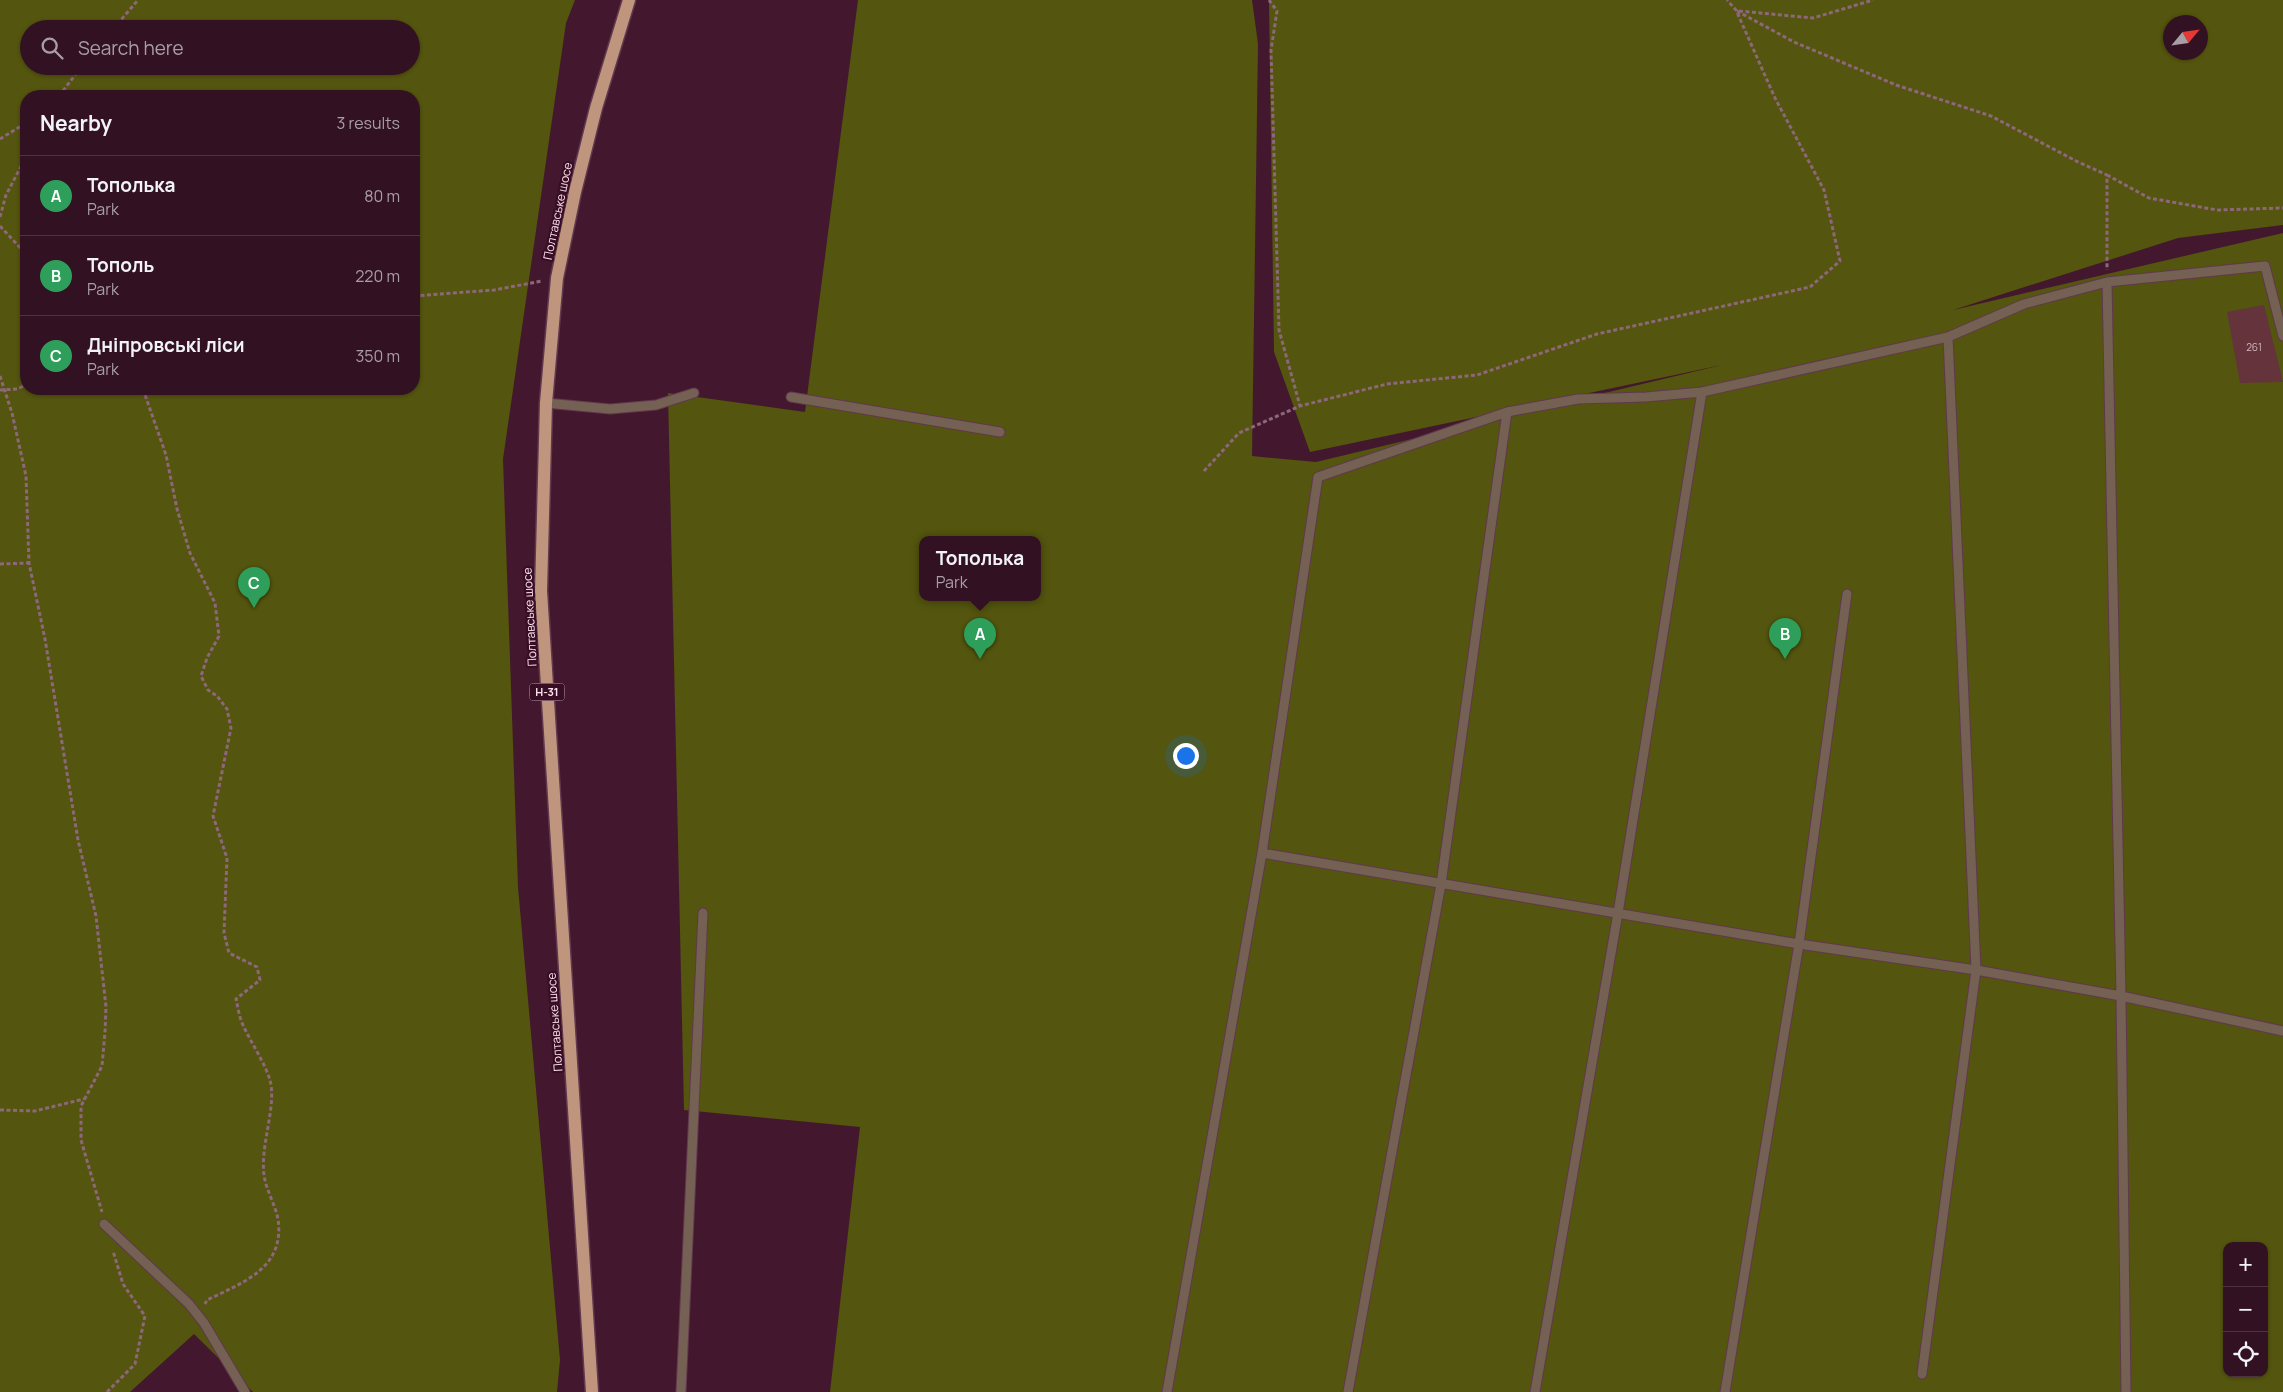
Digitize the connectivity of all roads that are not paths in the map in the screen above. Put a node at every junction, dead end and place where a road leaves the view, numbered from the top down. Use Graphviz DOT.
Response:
graph roads {
  1 [pos="629,0"];
  2 [pos="2107,282"];
  3 [pos="2283,336"];
  4 [pos="1948,337"];
  5 [pos="1702,392"];
  6 [pos="694,393"];
  7 [pos="791,397"];
  8 [pos="546,403"];
  9 [pos="1507,412"];
  10 [pos="1000,432"];
  11 [pos="1847,594"];
  12 [pos="1262,853"];
  13 [pos="1441,884"];
  14 [pos="703,913"];
  15 [pos="1618,913"];
  16 [pos="1799,944"];
  17 [pos="1976,970"];
  18 [pos="2121,996"];
  19 [pos="2283,1031"];
  20 [pos="104,1224"];
  21 [pos="1922,1374"];
  22 [pos="245,1392"];
  23 [pos="592,1392"];
  24 [pos="681,1392"];
  25 [pos="1167,1392"];
  26 [pos="1348,1392"];
  27 [pos="1535,1392"];
  28 [pos="1725,1392"];
  29 [pos="2126,1392"];
  1 -- 8 [label="main road, Полтавське шосе / Н-31"];
  2 -- 3 [label="lane"];
  2 -- 4 [label="lane"];
  2 -- 18 [label="lane"];
  4 -- 5 [label="lane"];
  4 -- 17 [label="lane"];
  5 -- 9 [label="lane"];
  5 -- 15 [label="lane"];
  6 -- 8 [label="lane"];
  7 -- 10 [label="lane"];
  8 -- 23 [label="main road, Полтавське шосе / Н-31"];
  9 -- 12 [label="lane"];
  9 -- 13 [label="lane"];
  11 -- 16 [label="lane"];
  12 -- 13 [label="lane"];
  12 -- 25 [label="lane"];
  13 -- 15 [label="lane"];
  13 -- 26 [label="lane"];
  14 -- 24 [label="lane"];
  15 -- 16 [label="lane"];
  15 -- 27 [label="lane"];
  16 -- 17 [label="lane"];
  16 -- 28 [label="lane"];
  17 -- 18 [label="lane"];
  17 -- 21 [label="lane"];
  18 -- 19 [label="lane"];
  18 -- 29 [label="lane"];
  20 -- 22 [label="lane"];
}
